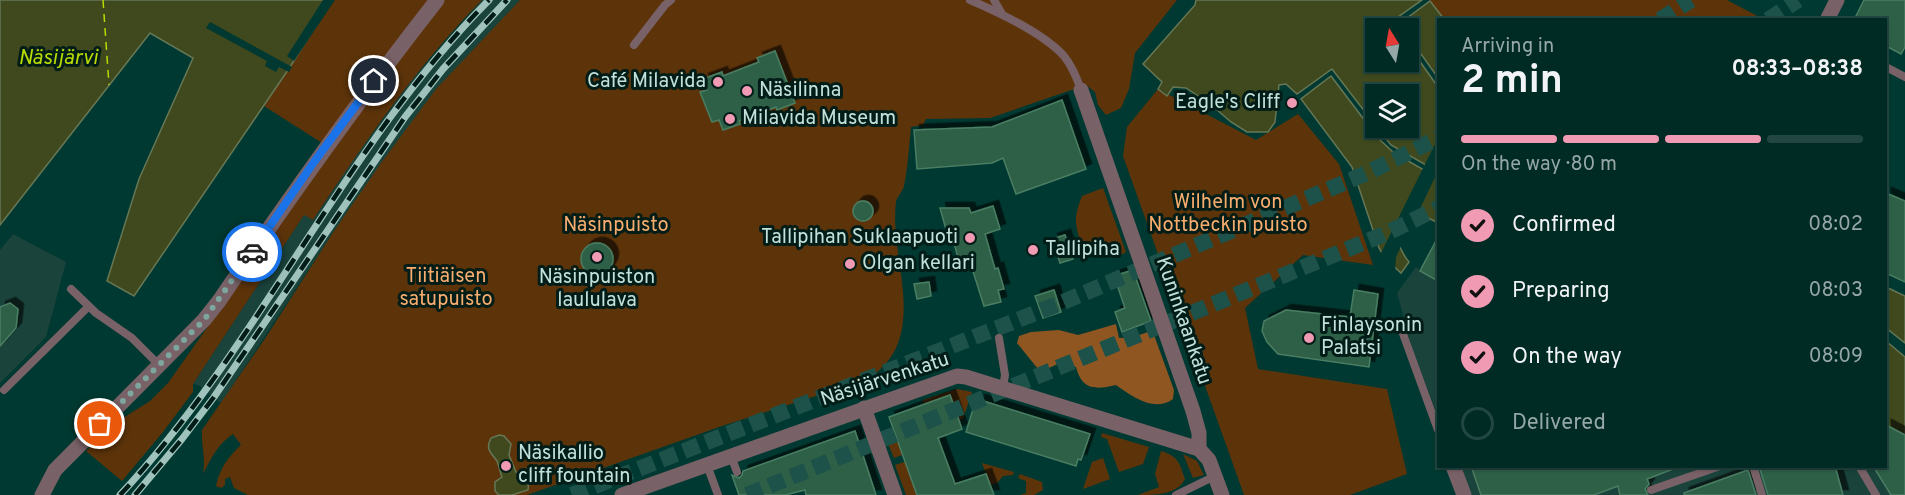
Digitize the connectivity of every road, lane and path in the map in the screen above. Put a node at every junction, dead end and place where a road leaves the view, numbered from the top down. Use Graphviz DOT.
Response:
graph roads {
  1 [pos="437,0"];
  2 [pos="671,0"];
  3 [pos="970,0"];
  4 [pos="994,0"];
  5 [pos="1837,0"];
  6 [pos="1003,15"];
  7 [pos="1828,18"];
  8 [pos="634,45"];
  9 [pos="1887,68"];
  10 [pos="1905,77"];
  11 [pos="1081,90"];
  12 [pos="71,290"];
  13 [pos="88,307"];
  14 [pos="1402,331"];
  15 [pos="999,338"];
  16 [pos="159,365"];
  17 [pos="1003,388"];
  18 [pos="4,390"];
  19 [pos="864,408"];
  20 [pos="1437,427"];
  21 [pos="1199,449"];
  22 [pos="731,456"];
  23 [pos="707,465"];
  24 [pos="1454,468"];
  25 [pos="1714,468"];
  26 [pos="1754,468"];
  27 [pos="1860,468"];
  28 [pos="737,472"];
  29 [pos="1215,476"];
  30 [pos="1651,490"];
  31 [pos="648,491"];
  32 [pos="42,495"];
  33 [pos="622,495"];
  34 [pos="718,495"];
  35 [pos="895,495"];
  36 [pos="1176,495"];
  37 [pos="1222,495"];
  38 [pos="1464,495"];
  39 [pos="1762,495"];
  40 [pos="1876,495"];
  1 -- 16 [label="street"];
  2 -- 8 [label="lane"];
  3 -- 6 [label="lane"];
  4 -- 6 [label="lane"];
  5 -- 7 [label="street"];
  6 -- 11 [label="lane"];
  9 -- 10 [label="lane"];
  11 -- 21 [label="street, Kuninkaankatu"];
  12 -- 13 [label="lane"];
  13 -- 16 [label="lane"];
  13 -- 18 [label="lane"];
  14 -- 20 [label="lane"];
  15 -- 17 [label="lane"];
  16 -- 32 [label="street"];
  17 -- 19 [label="street, Näsijärvenkatu"];
  17 -- 21 [label="street, Näsijärvenkatu"];
  19 -- 22 [label="street, Näsijärvenkatu"];
  19 -- 35 [label="street"];
  21 -- 29 [label="street, Kuninkaankatu"];
  22 -- 23 [label="street, Näsijärvenkatu"];
  22 -- 28 [label="lane"];
  23 -- 31 [label="street, Näsijärvenkatu"];
  23 -- 34 [label="lane"];
  24 -- 38 [label="street"];
  25 -- 30 [label="lane"];
  26 -- 39 [label="lane"];
  27 -- 40 [label="lane"];
  29 -- 36 [label="lane"];
  29 -- 37 [label="street, Kuninkaankatu"];
  31 -- 33 [label="street, Näsijärvenkatu"];
}
